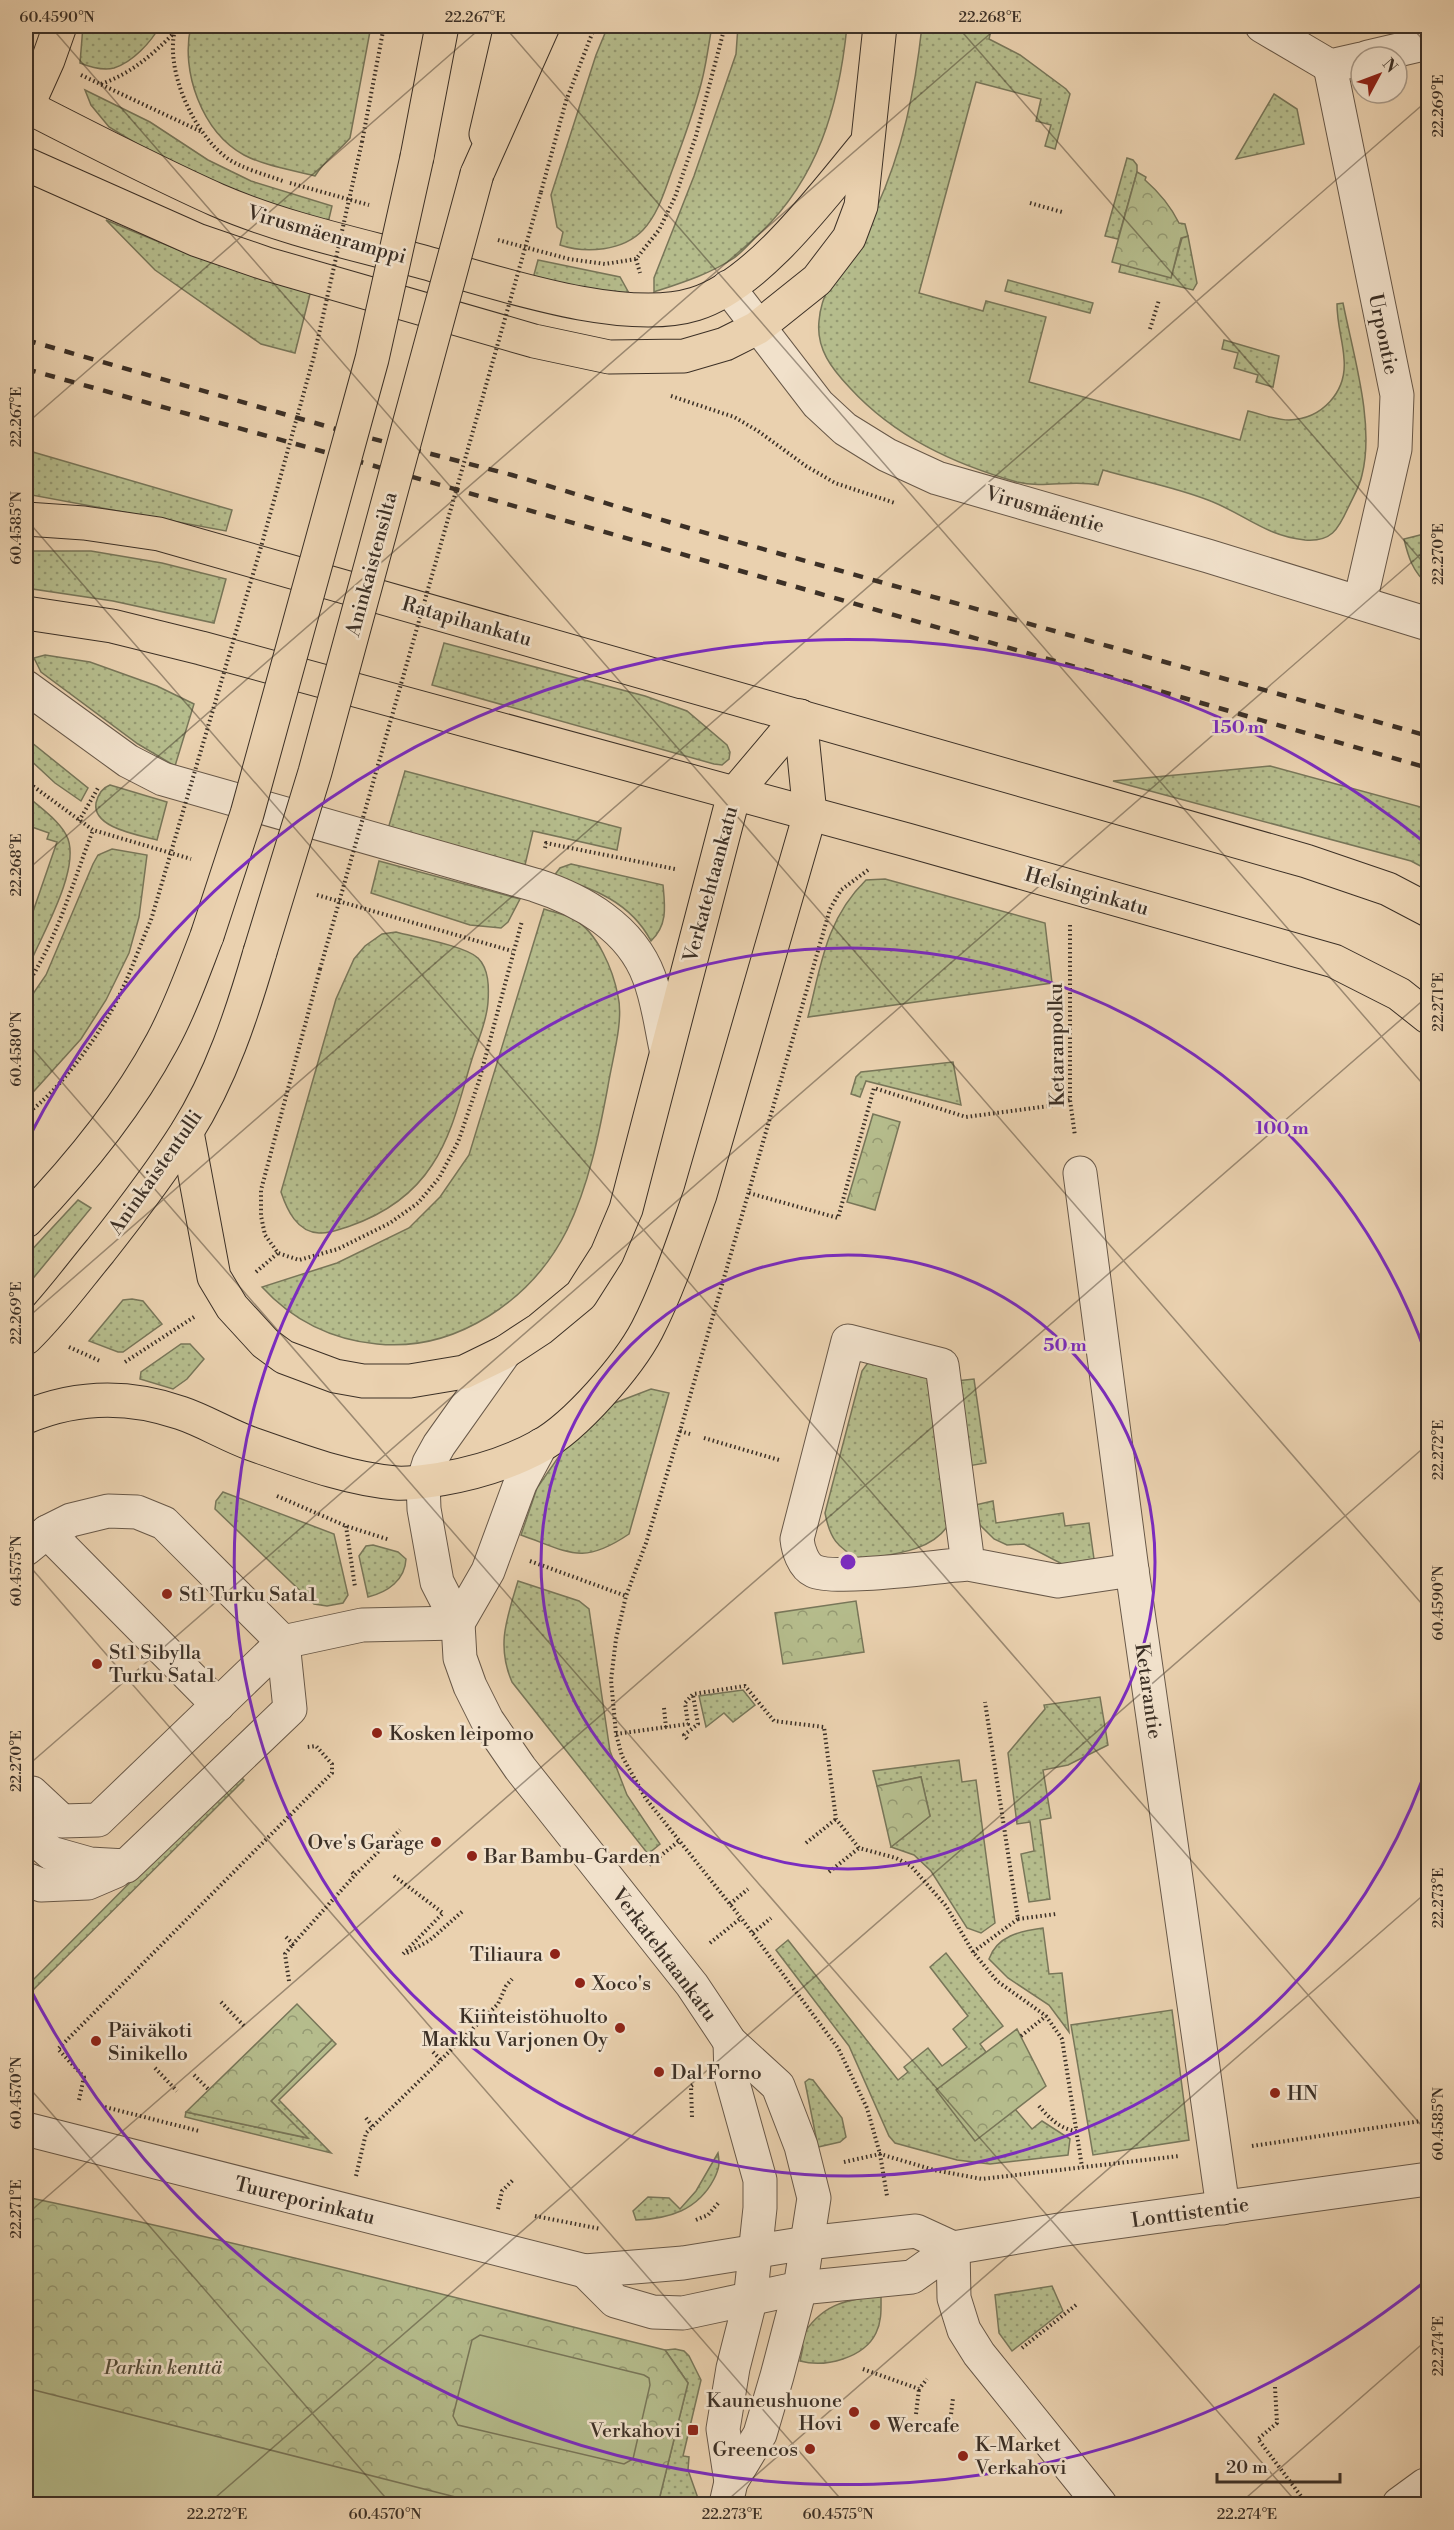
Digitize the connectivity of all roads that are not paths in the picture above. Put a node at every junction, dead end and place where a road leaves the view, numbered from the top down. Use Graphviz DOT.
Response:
graph roads {
  1 [pos="60,26"];
  2 [pos="442,26"];
  3 [pos="511,26"];
  4 [pos="543,26"];
  5 [pos="880,26"];
  6 [pos="1262,26"];
  7 [pos="1428,43"];
  8 [pos="1409,47"];
  9 [pos="1349,62"];
  10 [pos="1330,66"];
  11 [pos="26,107"];
  12 [pos="866,144"];
  13 [pos="26,164"];
  14 [pos="477,174"];
  15 [pos="728,287"];
  16 [pos="757,328"];
  17 [pos="26,519"];
  18 [pos="1360,602"];
  19 [pos="26,613"];
  20 [pos="1428,624"];
  21 [pos="26,687"];
  22 [pos="800,716"];
  23 [pos="734,794"];
  24 [pos="810,814"];
  25 [pos="1428,910"];
  26 [pos="260,952"];
  27 [pos="1428,1017"];
  28 [pos="666,1049"];
  29 [pos="187,1132"];
  30 [pos="1080,1173"];
  31 [pos="67,1178"];
  32 [pos="26,1191"];
  33 [pos="26,1221"];
  34 [pos="26,1338"];
  35 [pos="505,1352"];
  36 [pos="26,1417"];
  37 [pos="541,1445"];
  38 [pos="423,1482"];
  39 [pos="36,1541"];
  40 [pos="968,1564"];
  41 [pos="1132,1570"];
  42 [pos="458,1623"];
  43 [pos="283,1642"];
  44 [pos="218,1705"];
  45 [pos="32,1793"];
  46 [pos="26,1831"];
  47 [pos="126,1866"];
  48 [pos="26,1880"];
  49 [pos="730,2042"];
  50 [pos="26,2129"];
  51 [pos="1428,2179"];
  52 [pos="1223,2208"];
  53 [pos="807,2243"];
  54 [pos="952,2248"];
  55 [pos="754,2251"];
  56 [pos="585,2271"];
  57 [pos="800,2288"];
  58 [pos="750,2301"];
  59 [pos="1425,2485"];
  60 [pos="729,2493"];
  61 [pos="1100,2505"];
  62 [pos="1399,2505"];
  1 -- 11 [label="main road, Virusmäenramppi"];
  2 -- 31 [label="main road, bridge"];
  3 -- 14 [label="main road"];
  4 -- 14 [label="main road"];
  5 -- 12 [label="main road"];
  6 -- 10 [label="street"];
  7 -- 8 [label="street"];
  9 -- 10 [label="street"];
  10 -- 18 [label="street, Urpontie"];
  11 -- 15 [label="main road, Virusmäenramppi"];
  12 -- 15 [label="main road, Virusmäenramppi"];
  12 -- 16 [label="main road"];
  13 -- 16 [label="main road"];
  14 -- 26 [label="main road, Aninkaistensilta, bridge"];
  15 -- 16 [label="street, Virusmäentie"];
  16 -- 18 [label="street, Virusmäentie"];
  17 -- 22 [label="main road, Ratapihankatu"];
  18 -- 20 [label="street, Virusmäentie"];
  19 -- 23 [label="main road"];
  21 -- 28 [label="street"];
  22 -- 23 [label="main road, Verkatehtaankatu"];
  22 -- 24 [label="main road"];
  22 -- 25 [label="main road"];
  23 -- 24 [label="main road, Helsinginkatu"];
  23 -- 28 [label="main road, Verkatehtaankatu"];
  24 -- 27 [label="main road, Helsinginkatu"];
  24 -- 37 [label="main road"];
  26 -- 29 [label="main road, Aninkaistentulli"];
  28 -- 35 [label="main road, Verkatehtaankatu"];
  29 -- 34 [label="main road, Aninkaistentulli"];
  29 -- 35 [label="main road"];
  30 -- 41 [label="street, Ketarantie"];
  31 -- 32 [label="main road"];
  31 -- 33 [label="main road"];
  35 -- 38 [label="street, Verkatehtaankatu"];
  36 -- 38 [label="main road"];
  37 -- 38 [label="main road"];
  37 -- 42 [label="street"];
  38 -- 42 [label="street, Verkatehtaankatu"];
  39 -- 43 [label="street"];
  39 -- 44 [label="street"];
  40 -- 40 [label="street"];
  40 -- 41 [label="street"];
  41 -- 52 [label="street, Ketarantie"];
  42 -- 43 [label="street"];
  42 -- 49 [label="street, Verkatehtaankatu"];
  43 -- 44 [label="street"];
  43 -- 47 [label="street"];
  44 -- 45 [label="street"];
  46 -- 47 [label="street"];
  47 -- 48 [label="street"];
  49 -- 53 [label="street, Verkatehtaankatu"];
  49 -- 55 [label="street, Verkatehtaankatu"];
  50 -- 56 [label="street, Tuureporinkatu"];
  51 -- 52 [label="street, Lonttistentie"];
  52 -- 54 [label="street, Lonttistentie"];
  53 -- 54 [label="street"];
  53 -- 55 [label="street, Tuureporinkatu"];
  53 -- 57 [label="street, Verkatehtaankatu"];
  54 -- 57 [label="street, Lonttistentie"];
  54 -- 61 [label="street"];
  55 -- 56 [label="street, Tuureporinkatu"];
  55 -- 58 [label="street, Verkatehtaankatu"];
  56 -- 58 [label="street"];
  57 -- 58 [label="street, Lonttistentie"];
  57 -- 60 [label="street, Verkatehtaankatu"];
  58 -- 60 [label="street, Verkatehtaankatu"];
  59 -- 62 [label="street"];
}
